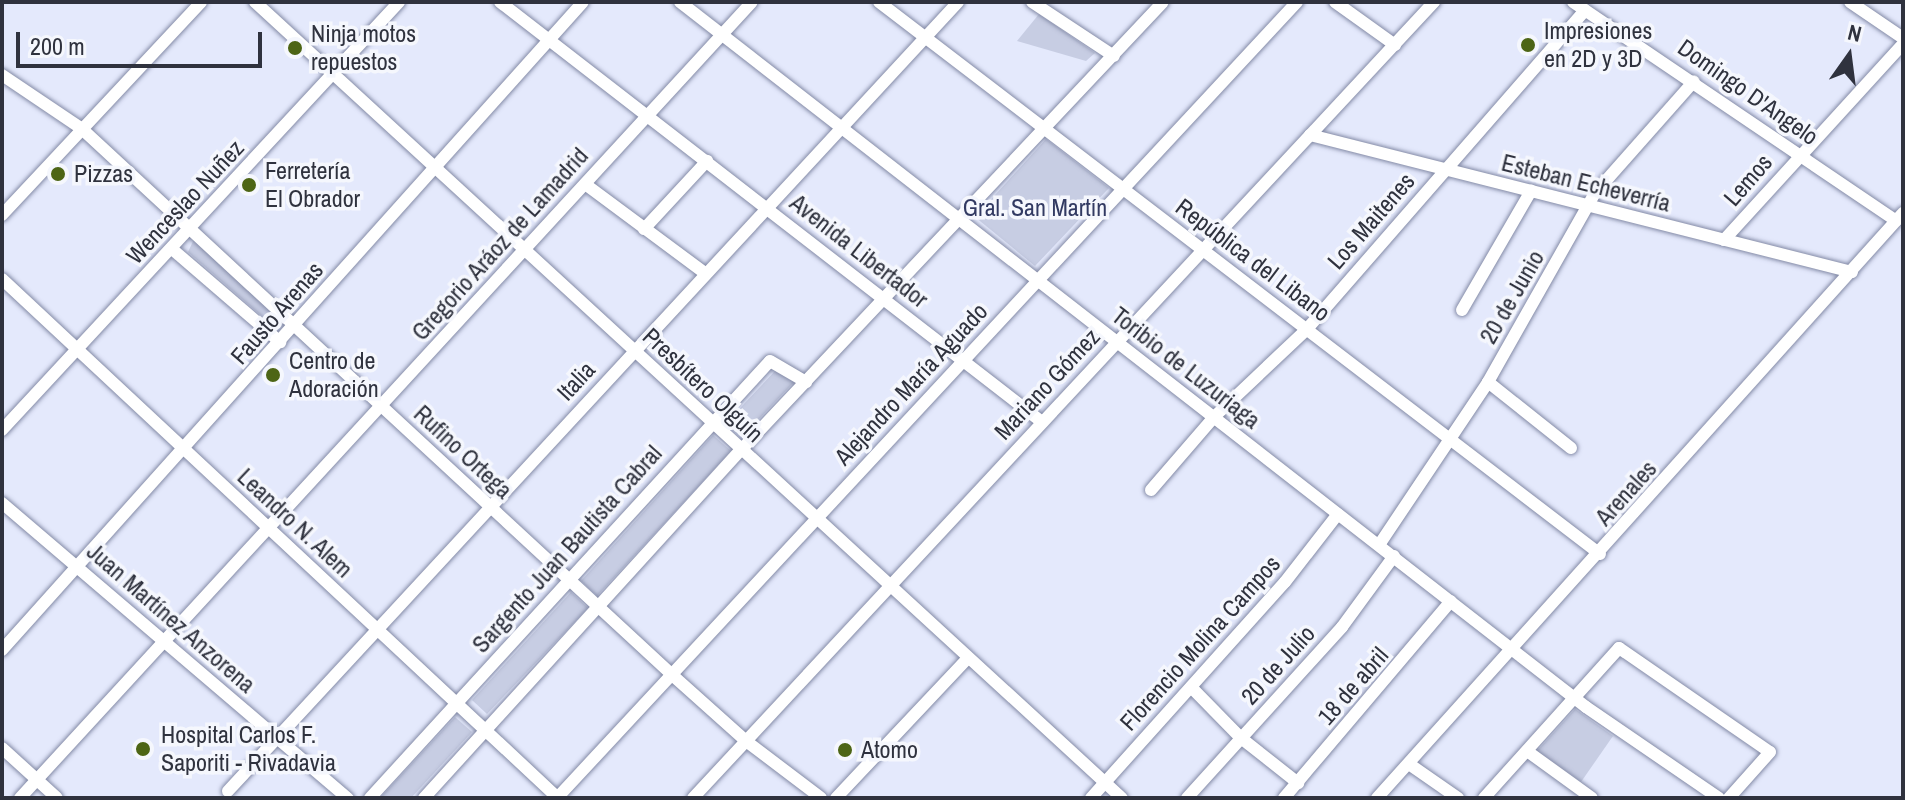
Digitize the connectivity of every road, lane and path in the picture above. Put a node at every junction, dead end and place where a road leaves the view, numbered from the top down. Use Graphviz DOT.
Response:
graph roads {
  1 [pos="201,2"];
  2 [pos="255,2"];
  3 [pos="399,2"];
  4 [pos="500,2"];
  5 [pos="583,2"];
  6 [pos="680,2"];
  7 [pos="752,2"];
  8 [pos="879,2"];
  9 [pos="958,2"];
  10 [pos="1163,2"];
  11 [pos="1297,2"];
  12 [pos="1335,2"];
  13 [pos="1434,2"];
  14 [pos="1573,2"];
  15 [pos="1850,2"];
  16 [pos="1042,4"];
  17 [pos="1585,10"];
  18 [pos="722,35"];
  19 [pos="928,35"];
  20 [pos="546,38"];
  21 [pos="1903,41"];
  22 [pos="1395,45"];
  23 [pos="1114,56"];
  24 [pos="333,74"];
  25 [pos="2,75"];
  26 [pos="1694,81"];
  27 [pos="648,115"];
  28 [pos="1045,127"];
  29 [pos="842,128"];
  30 [pos="82,129"];
  31 [pos="1310,135"];
  32 [pos="1799,155"];
  33 [pos="707,161"];
  34 [pos="433,168"];
  35 [pos="1444,170"];
  36 [pos="585,184"];
  37 [pos="1124,188"];
  38 [pos="1531,191"];
  39 [pos="1591,206"];
  40 [pos="767,207"];
  41 [pos="2,215"];
  42 [pos="1900,217"];
  43 [pos="958,219"];
  44 [pos="644,229"];
  45 [pos="190,230"];
  46 [pos="1724,240"];
  47 [pos="172,249"];
  48 [pos="1202,249"];
  49 [pos="525,251"];
  50 [pos="1852,272"];
  51 [pos="705,273"];
  52 [pos="2,279"];
  53 [pos="1038,281"];
  54 [pos="885,299"];
  55 [pos="1462,310"];
  56 [pos="294,327"];
  57 [pos="1307,329"];
  58 [pos="280,342"];
  59 [pos="1117,342"];
  60 [pos="77,349"];
  61 [pos="634,351"];
  62 [pos="963,361"];
  63 [pos="806,382"];
  64 [pos="1488,382"];
  65 [pos="381,407"];
  66 [pos="1214,417"];
  67 [pos="1042,422"];
  68 [pos="712,423"];
  69 [pos="2,430"];
  70 [pos="1453,437"];
  71 [pos="1571,448"];
  72 [pos="741,450"];
  73 [pos="184,451"];
  74 [pos="1151,490"];
  75 [pos="2,503"];
  76 [pos="490,507"];
  77 [pos="1338,514"];
  78 [pos="815,518"];
  79 [pos="268,529"];
  80 [pos="1379,545"];
  81 [pos="1600,554"];
  82 [pos="1394,556"];
  83 [pos="78,568"];
  84 [pos="569,580"];
  85 [pos="888,587"];
  86 [pos="1451,601"];
  87 [pos="599,608"];
  88 [pos="377,628"];
  89 [pos="163,641"];
  90 [pos="1514,649"];
  91 [pos="2,650"];
  92 [pos="967,659"];
  93 [pos="670,673"];
  94 [pos="1191,687"];
  95 [pos="1576,697"];
  96 [pos="456,703"];
  97 [pos="486,731"];
  98 [pos="1241,738"];
  99 [pos="278,739"];
  100 [pos="746,741"];
  101 [pos="2,748"];
  102 [pos="1527,751"];
  103 [pos="1409,764"];
  104 [pos="37,780"];
  105 [pos="1105,783"];
  106 [pos="1298,783"];
  107 [pos="228,791"];
  108 [pos="20,798"];
  109 [pos="57,798"];
  110 [pos="348,798"];
  111 [pos="370,798"];
  112 [pos="424,798"];
  113 [pos="557,798"];
  114 [pos="693,798"];
  115 [pos="821,798"];
  116 [pos="836,798"];
  117 [pos="1091,798"];
  118 [pos="1122,798"];
  119 [pos="1187,798"];
  120 [pos="1284,798"];
  121 [pos="1377,798"];
  122 [pos="1458,798"];
  123 [pos="1484,798"];
  124 [pos="1592,798"];
  125 [pos="1719,798"];
  126 [pos="1729,798"];
  1 -- 30 [label="street"];
  2 -- 24 [label="street, Presbítero Olguín"];
  3 -- 24 [label="street, Wenceslao Nuñez"];
  4 -- 20 [label="street, Avenida Libertador"];
  5 -- 20 [label="street, Fausto Arenas"];
  6 -- 18 [label="street, Toribio de Luzuriaga"];
  7 -- 18 [label="street, Gregorio Aráoz de Lamadrid"];
  8 -- 19 [label="street, República del Libano"];
  9 -- 19 [label="street, Italia"];
  10 -- 23 [label="street"];
  11 -- 37 [label="street, Alejandro María Aguado"];
  12 -- 22 [label="street"];
  13 -- 22 [label="street, Mariano Gómez"];
  14 -- 17 [label="street, Domingo D'Angelo"];
  15 -- 21 [label="street"];
  16 -- 23 [label="street"];
  17 -- 26 [label="street, Domingo D'Angelo"];
  17 -- 35 [label="street, Los Maitenes"];
  18 -- 27 [label="street, Gregorio Aráoz de Lamadrid"];
  18 -- 29 [label="street, Toribio de Luzuriaga"];
  19 -- 28 [label="street, República del Libano"];
  19 -- 29 [label="street, Italia"];
  20 -- 27 [label="street, Avenida Libertador"];
  20 -- 34 [label="street, Fausto Arenas"];
  21 -- 32 [label="street, Lemos"];
  22 -- 31 [label="street, Mariano Gómez"];
  23 -- 28 [label="street"];
  24 -- 34 [label="street, Presbítero Olguín"];
  24 -- 45 [label="street, Wenceslao Nuñez"];
  25 -- 30 [label="street, Rufino Ortega"];
  26 -- 32 [label="street, Domingo D'Angelo"];
  26 -- 39 [label="street, 20 de Junio"];
  27 -- 33 [label="street, Avenida Libertador"];
  27 -- 36 [label="street, Gregorio Aráoz de Lamadrid"];
  28 -- 37 [label="street, República del Libano"];
  28 -- 43 [label="street"];
  29 -- 40 [label="street, Italia"];
  29 -- 43 [label="street, Toribio de Luzuriaga"];
  30 -- 41 [label="street"];
  30 -- 45 [label="street, Rufino Ortega"];
  31 -- 35 [label="street, Esteban Echeverría"];
  31 -- 48 [label="street, Mariano Gómez"];
  32 -- 42 [label="street, Domingo D'Angelo"];
  32 -- 46 [label="street, Lemos"];
  33 -- 40 [label="street, Avenida Libertador"];
  33 -- 44 [label="street"];
  34 -- 49 [label="street, Presbítero Olguín"];
  34 -- 56 [label="street, Fausto Arenas"];
  35 -- 38 [label="street, Esteban Echeverría"];
  35 -- 57 [label="street, Los Maitenes"];
  36 -- 44 [label="street"];
  36 -- 49 [label="street, Gregorio Aráoz de Lamadrid"];
  37 -- 48 [label="street, República del Libano"];
  37 -- 53 [label="street, Alejandro María Aguado"];
  38 -- 39 [label="street, Esteban Echeverría"];
  38 -- 55 [label="street"];
  39 -- 46 [label="street, Esteban Echeverría"];
  39 -- 64 [label="street, 20 de Junio"];
  40 -- 51 [label="street, Italia"];
  40 -- 54 [label="street, Avenida Libertador"];
  42 -- 50 [label="street, Arenales"];
  43 -- 53 [label="street, Toribio de Luzuriaga"];
  43 -- 54 [label="street"];
  44 -- 51 [label="street"];
  45 -- 47 [label="street, Wenceslao Nuñez"];
  45 -- 56 [label="street, Rufino Ortega"];
  46 -- 50 [label="street, Esteban Echeverría"];
  47 -- 58 [label="street"];
  47 -- 60 [label="street, Wenceslao Nuñez"];
  48 -- 57 [label="street, República del Libano"];
  48 -- 59 [label="street, Mariano Gómez"];
  49 -- 61 [label="street, Presbítero Olguín"];
  49 -- 65 [label="street, Gregorio Aráoz de Lamadrid"];
  50 -- 81 [label="street, Arenales"];
  51 -- 61 [label="street, Italia"];
  52 -- 60 [label="street, Leandro N. Alem"];
  53 -- 59 [label="street, Toribio de Luzuriaga"];
  53 -- 62 [label="street, Alejandro María Aguado"];
  54 -- 62 [label="street, Avenida Libertador"];
  54 -- 63 [label="street"];
  56 -- 58 [label="street, Fausto Arenas"];
  56 -- 65 [label="street, Rufino Ortega"];
  57 -- 66 [label="street, Los Maitenes"];
  57 -- 70 [label="street, República del Libano"];
  58 -- 73 [label="street, Fausto Arenas"];
  59 -- 66 [label="street, Toribio de Luzuriaga"];
  59 -- 67 [label="street, Mariano Gómez"];
  60 -- 69 [label="street, Wenceslao Nuñez"];
  60 -- 73 [label="street, Leandro N. Alem"];
  61 -- 68 [label="street, Presbítero Olguín"];
  61 -- 76 [label="street, Italia"];
  62 -- 67 [label="street, Avenida Libertador"];
  62 -- 78 [label="street, Alejandro María Aguado"];
  63 -- 68 [label="street, Sargento Juan Bautista Cabral"];
  63 -- 72 [label="street"];
  64 -- 70 [label="street, 20 de Junio"];
  64 -- 71 [label="street"];
  65 -- 76 [label="street, Rufino Ortega"];
  65 -- 79 [label="street, Gregorio Aráoz de Lamadrid"];
  66 -- 74 [label="street, Los Maitenes"];
  66 -- 77 [label="street, Toribio de Luzuriaga"];
  67 -- 85 [label="street, Mariano Gómez"];
  68 -- 72 [label="street, Presbítero Olguín"];
  68 -- 84 [label="street, Sargento Juan Bautista Cabral"];
  70 -- 80 [label="street, 20 de Junio"];
  70 -- 81 [label="street, República del Libano"];
  72 -- 78 [label="street, Presbítero Olguín"];
  72 -- 87 [label="street"];
  73 -- 79 [label="street, Leandro N. Alem"];
  73 -- 83 [label="street, Fausto Arenas"];
  75 -- 83 [label="street, Juan Martínez Anzorena"];
  76 -- 84 [label="street, Rufino Ortega"];
  76 -- 88 [label="street, Italia"];
  77 -- 80 [label="street, Toribio de Luzuriaga"];
  77 -- 94 [label="street, Florencio Molina Campos"];
  78 -- 85 [label="street, Presbítero Olguín"];
  78 -- 93 [label="street, Alejandro María Aguado"];
  79 -- 88 [label="street, Leandro N. Alem"];
  79 -- 89 [label="street, Gregorio Aráoz de Lamadrid"];
  80 -- 82 [label="street, Toribio de Luzuriaga"];
  81 -- 90 [label="street, Arenales"];
  82 -- 86 [label="street, Toribio de Luzuriaga"];
  82 -- 98 [label="street, 20 de Julio"];
  83 -- 89 [label="street, Juan Martínez Anzorena"];
  83 -- 91 [label="street, Fausto Arenas"];
  84 -- 87 [label="street, Rufino Ortega"];
  84 -- 96 [label="street, Sargento Juan Bautista Cabral"];
  85 -- 92 [label="street, Presbítero Olguín"];
  85 -- 100 [label="street, Mariano Gómez"];
  86 -- 90 [label="street, Toribio de Luzuriaga"];
  86 -- 106 [label="street, 18 de abril"];
  87 -- 93 [label="street, Rufino Ortega"];
  87 -- 97 [label="street"];
  88 -- 96 [label="street, Leandro N. Alem"];
  88 -- 99 [label="street, Italia"];
  89 -- 99 [label="street, Juan Martínez Anzorena"];
  89 -- 104 [label="street, Gregorio Aráoz de Lamadrid"];
  90 -- 95 [label="street, Toribio de Luzuriaga"];
  90 -- 103 [label="street, Arenales"];
  92 -- 105 [label="street, Presbítero Olguín"];
  92 -- 116 [label="street"];
  93 -- 100 [label="street, Rufino Ortega"];
  93 -- 113 [label="street, Alejandro María Aguado"];
  94 -- 98 [label="street"];
  94 -- 105 [label="street, Florencio Molina Campos"];
  95 -- 102 [label="street"];
  95 -- 125 [label="street, Toribio de Luzuriaga"];
  95 -- 126 [label="street"];
  96 -- 97 [label="street, Leandro N. Alem"];
  96 -- 111 [label="street, Sargento Juan Bautista Cabral"];
  97 -- 112 [label="street"];
  97 -- 113 [label="street, Leandro N. Alem"];
  98 -- 106 [label="street"];
  98 -- 119 [label="street, 20 de Julio"];
  99 -- 107 [label="street, Italia"];
  99 -- 110 [label="street, Juan Martínez Anzorena"];
  100 -- 114 [label="street, Mariano Gómez"];
  100 -- 115 [label="street, Rufino Ortega"];
  101 -- 104 [label="street"];
  102 -- 123 [label="street"];
  102 -- 124 [label="street"];
  103 -- 121 [label="street, Arenales"];
  103 -- 122 [label="street"];
  104 -- 108 [label="street, Gregorio Aráoz de Lamadrid"];
  104 -- 109 [label="street"];
  105 -- 117 [label="street, Florencio Molina Campos"];
  105 -- 118 [label="street, Presbítero Olguín"];
  106 -- 120 [label="street, 18 de abril"];
}
